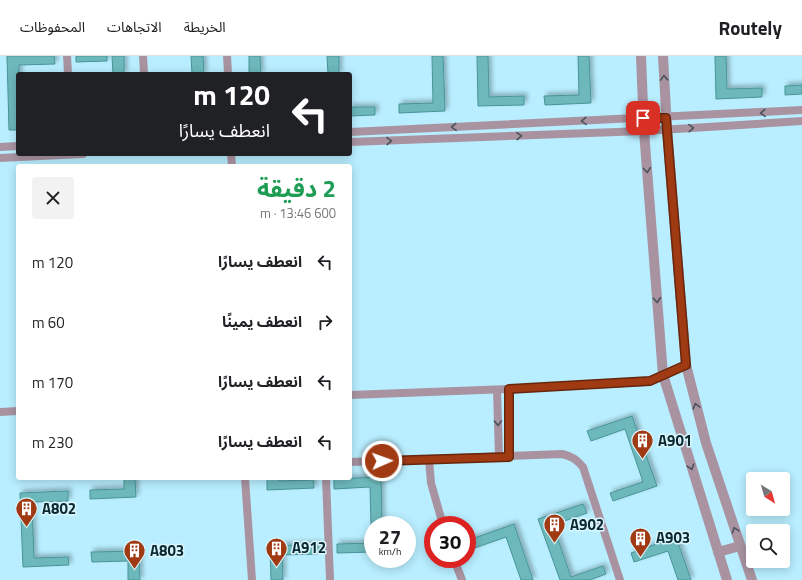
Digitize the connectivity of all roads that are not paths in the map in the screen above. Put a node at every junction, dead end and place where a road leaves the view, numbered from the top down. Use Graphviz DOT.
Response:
graph roads {
  1 [pos="67,56"];
  2 [pos="143,56"];
  3 [pos="227,56"];
  4 [pos="641,56"];
  5 [pos="663,56"];
  6 [pos="68,72"];
  7 [pos="144,72"];
  8 [pos="228,72"];
  9 [pos="802,110"];
  10 [pos="643,118"];
  11 [pos="666,118"];
  12 [pos="802,121"];
  13 [pos="666,129"];
  14 [pos="644,131"];
  15 [pos="352,132"];
  16 [pos="352,142"];
  17 [pos="16,146"];
  18 [pos="0,147"];
  19 [pos="42,156"];
  20 [pos="0,158"];
  21 [pos="686,365"];
  22 [pos="663,376"];
  23 [pos="509,389"];
  24 [pos="497,390"];
  25 [pos="352,395"];
  26 [pos="16,411"];
  27 [pos="0,412"];
  28 [pos="499,457"];
  29 [pos="509,457"];
  30 [pos="429,460"];
  31 [pos="352,462"];
  32 [pos="245,480"];
  33 [pos="326,480"];
  34 [pos="440,516"];
  35 [pos="740,546"];
  36 [pos="718,552"];
  37 [pos="457,568"];
  38 [pos="252,580"];
  39 [pos="330,580"];
  40 [pos="462,580"];
  41 [pos="620,580"];
  42 [pos="727,580"];
  43 [pos="752,580"];
  1 -- 6 [label="street"];
  2 -- 7 [label="street"];
  3 -- 8 [label="street"];
  4 -- 10 [label="street"];
  11 -- 5 [label="street, one-way"];
  9 -- 11 [label="street, one-way"];
  10 -- 11 [label="street"];
  10 -- 14 [label="street"];
  10 -- 15 [label="street, one-way"];
  11 -- 13 [label="street"];
  13 -- 12 [label="street, one-way"];
  13 -- 14 [label="street"];
  13 -- 21 [label="street"];
  16 -- 14 [label="street, one-way"];
  14 -- 22 [label="street, one-way"];
  17 -- 18 [label="street"];
  19 -- 20 [label="street"];
  21 -- 22 [label="street"];
  35 -- 21 [label="street, one-way"];
  22 -- 23 [label="street"];
  22 -- 36 [label="street, one-way"];
  23 -- 24 [label="street"];
  23 -- 29 [label="street"];
  24 -- 25 [label="street"];
  24 -- 28 [label="street, one-way"];
  26 -- 27 [label="street"];
  28 -- 29 [label="street"];
  28 -- 30 [label="street"];
  29 -- 41 [label="street"];
  30 -- 31 [label="street"];
  30 -- 34 [label="street"];
  32 -- 38 [label="street"];
  33 -- 39 [label="street"];
  35 -- 36 [label="street"];
  35 -- 43 [label="street"];
  36 -- 42 [label="street"];
  37 -- 40 [label="street"];
}
